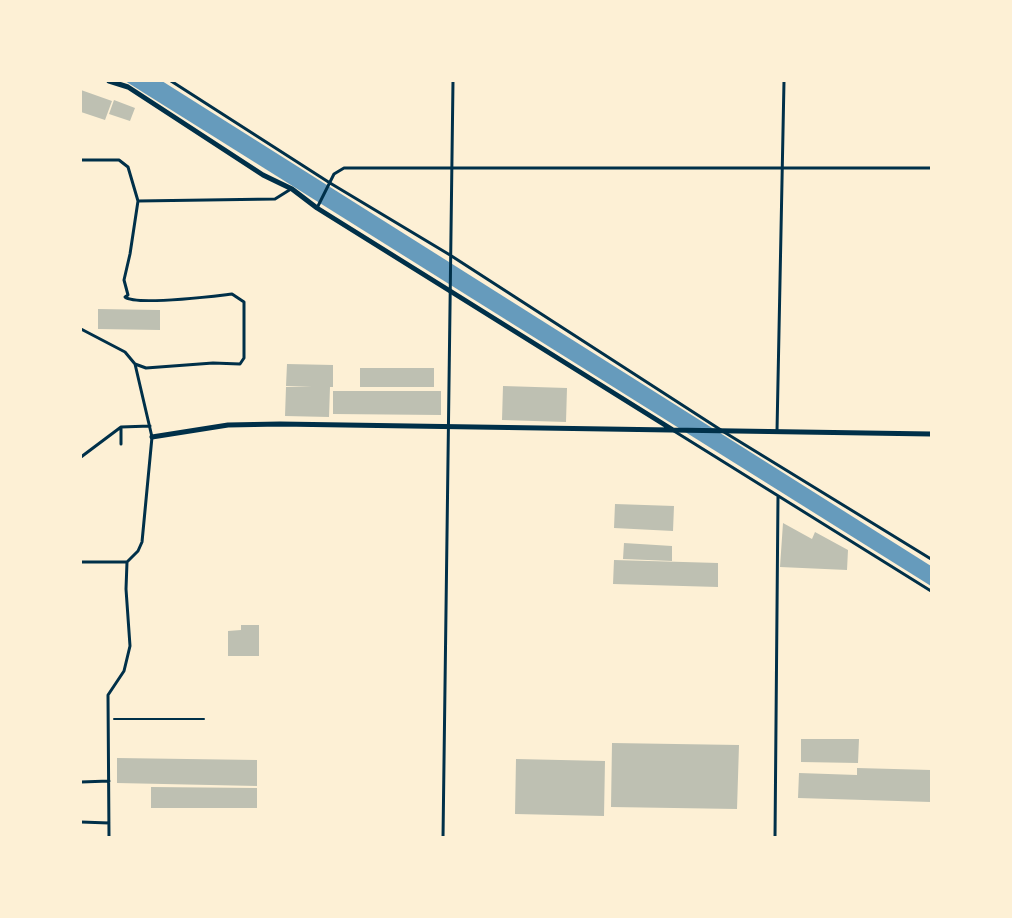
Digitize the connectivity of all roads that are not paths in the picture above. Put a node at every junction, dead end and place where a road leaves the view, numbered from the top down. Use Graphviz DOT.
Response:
graph roads {
  1 [pos="109,81"];
  2 [pos="171,81"];
  3 [pos="453,81"];
  4 [pos="784,81"];
  5 [pos="81,160"];
  6 [pos="782,168"];
  7 [pos="931,168"];
  8 [pos="451,169"];
  9 [pos="330,183"];
  10 [pos="292,189"];
  11 [pos="138,200"];
  12 [pos="317,208"];
  13 [pos="450,255"];
  14 [pos="450,289"];
  15 [pos="81,329"];
  16 [pos="135,364"];
  17 [pos="150,426"];
  18 [pos="448,426"];
  19 [pos="121,427"];
  20 [pos="673,430"];
  21 [pos="777,431"];
  22 [pos="724,432"];
  23 [pos="931,434"];
  24 [pos="152,437"];
  25 [pos="121,444"];
  26 [pos="81,457"];
  27 [pos="778,496"];
  28 [pos="931,558"];
  29 [pos="81,562"];
  30 [pos="127,562"];
  31 [pos="931,591"];
  32 [pos="109,781"];
  33 [pos="81,782"];
  34 [pos="81,822"];
  35 [pos="109,822"];
  36 [pos="109,837"];
  37 [pos="443,837"];
  38 [pos="775,837"];
  1 -- 10 [label="street"];
  2 -- 9 [label="lane"];
  3 -- 8 [label="lane"];
  4 -- 6 [label="lane"];
  5 -- 11 [label="lane"];
  6 -- 7 [label="lane"];
  6 -- 8 [label="lane"];
  6 -- 21 [label="lane"];
  8 -- 9 [label="lane"];
  8 -- 13 [label="lane"];
  9 -- 12 [label="lane"];
  9 -- 13 [label="lane"];
  10 -- 11 [label="lane"];
  10 -- 12 [label="street"];
  11 -- 16 [label="lane"];
  12 -- 14 [label="street"];
  13 -- 14 [label="lane"];
  13 -- 22 [label="lane"];
  14 -- 18 [label="lane"];
  14 -- 20 [label="street"];
  15 -- 16 [label="lane"];
  16 -- 17 [label="lane"];
  17 -- 19 [label="lane"];
  17 -- 24 [label="lane"];
  18 -- 20 [label="street"];
  18 -- 24 [label="street"];
  18 -- 37 [label="lane"];
  19 -- 25 [label="lane"];
  19 -- 26 [label="lane"];
  20 -- 22 [label="street"];
  20 -- 27 [label="lane"];
  21 -- 22 [label="street"];
  21 -- 23 [label="street"];
  22 -- 28 [label="lane"];
  24 -- 30 [label="lane"];
  27 -- 31 [label="lane"];
  27 -- 38 [label="lane"];
  29 -- 30 [label="lane"];
  30 -- 32 [label="lane"];
  32 -- 33 [label="lane"];
  32 -- 35 [label="lane"];
  34 -- 35 [label="lane"];
  35 -- 36 [label="lane"];
}
